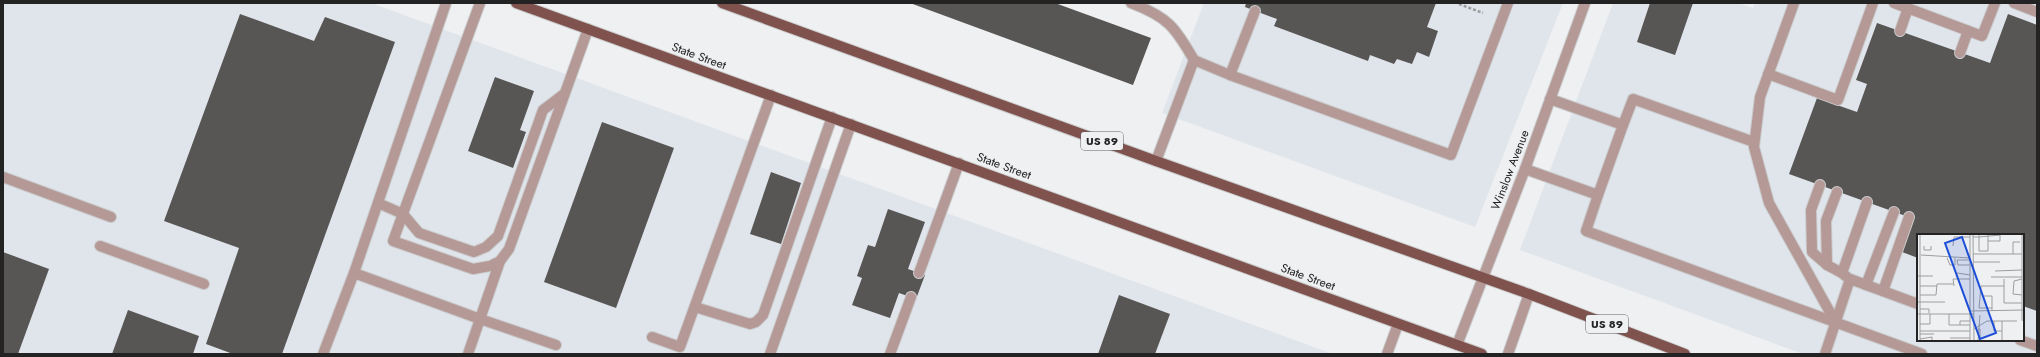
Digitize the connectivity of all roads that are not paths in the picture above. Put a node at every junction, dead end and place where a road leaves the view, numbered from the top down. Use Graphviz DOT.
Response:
graph roads {
  1 [pos="446,3"];
  2 [pos="480,3"];
  3 [pos="516,3"];
  4 [pos="722,3"];
  5 [pos="1131,3"];
  6 [pos="1508,3"];
  7 [pos="1585,3"];
  8 [pos="1794,3"];
  9 [pos="1873,3"];
  10 [pos="1894,3"];
  11 [pos="1995,3"];
  12 [pos="2014,3"];
  13 [pos="1908,8"];
  14 [pos="1255,11"];
  15 [pos="2037,12"];
  16 [pos="588,29"];
  17 [pos="1900,31"];
  18 [pos="1968,31"];
  19 [pos="1960,53"];
  20 [pos="1194,60"];
  21 [pos="1768,74"];
  22 [pos="1230,75"];
  23 [pos="565,94"];
  24 [pos="771,95"];
  25 [pos="1550,100"];
  26 [pos="832,117"];
  27 [pos="851,124"];
  28 [pos="1623,125"];
  29 [pos="1754,142"];
  30 [pos="1156,161"];
  31 [pos="959,163"];
  32 [pos="1525,169"];
  33 [pos="3,177"];
  34 [pos="1820,185"];
  35 [pos="1837,192"];
  36 [pos="1598,195"];
  37 [pos="1867,202"];
  38 [pos="378,203"];
  39 [pos="1894,212"];
  40 [pos="403,214"];
  41 [pos="111,217"];
  42 [pos="1908,217"];
  43 [pos="100,246"];
  44 [pos="500,261"];
  45 [pos="1827,265"];
  46 [pos="354,273"];
  47 [pos="919,273"];
  48 [pos="1846,276"];
  49 [pos="1482,278"];
  50 [pos="204,284"];
  51 [pos="1866,285"];
  52 [pos="1883,291"];
  53 [pos="1529,294"];
  54 [pos="911,297"];
  55 [pos="1917,304"];
  56 [pos="695,307"];
  57 [pos="480,319"];
  58 [pos="1836,323"];
  59 [pos="1398,324"];
  60 [pos="652,337"];
  61 [pos="2023,341"];
  62 [pos="556,345"];
  63 [pos="1457,345"];
  64 [pos="2037,346"];
  65 [pos="323,354"];
  66 [pos="468,354"];
  67 [pos="770,354"];
  68 [pos="890,354"];
  69 [pos="1387,354"];
  70 [pos="1482,354"];
  71 [pos="1508,354"];
  72 [pos="1685,354"];
  73 [pos="1825,354"];
  74 [pos="1922,354"];
  1 -- 38 [label="street"];
  2 -- 40 [label="street"];
  3 -- 16 [label="main road, State Street"];
  4 -- 30 [label="main road, US 89"];
  5 -- 20 [label="street"];
  6 -- 22 [label="street"];
  7 -- 25 [label="street, Winslow Avenue"];
  8 -- 21 [label="street"];
  9 -- 21 [label="street"];
  10 -- 13 [label="street"];
  11 -- 18 [label="street"];
  12 -- 15 [label="street"];
  13 -- 17 [label="street"];
  13 -- 18 [label="street"];
  14 -- 22 [label="street"];
  16 -- 23 [label="street"];
  16 -- 24 [label="main road, State Street"];
  18 -- 19 [label="street"];
  20 -- 22 [label="street"];
  20 -- 30 [label="street"];
  21 -- 29 [label="street"];
  23 -- 40 [label="street"];
  23 -- 44 [label="street"];
  24 -- 26 [label="main road, State Street"];
  24 -- 56 [label="street"];
  25 -- 28 [label="street"];
  25 -- 32 [label="street, Winslow Avenue"];
  26 -- 27 [label="main road, State Street"];
  26 -- 56 [label="street"];
  27 -- 31 [label="main road, State Street"];
  27 -- 67 [label="street"];
  28 -- 29 [label="street"];
  28 -- 36 [label="street"];
  29 -- 58 [label="street"];
  30 -- 49 [label="main road, US 89"];
  31 -- 47 [label="street"];
  31 -- 59 [label="main road, State Street"];
  32 -- 36 [label="street"];
  32 -- 49 [label="street, Winslow Avenue"];
  33 -- 41 [label="street"];
  34 -- 45 [label="street"];
  35 -- 45 [label="street"];
  36 -- 58 [label="street"];
  37 -- 48 [label="street"];
  38 -- 40 [label="street"];
  38 -- 46 [label="street"];
  39 -- 51 [label="street"];
  40 -- 44 [label="street"];
  42 -- 52 [label="street"];
  43 -- 50 [label="street"];
  44 -- 57 [label="street"];
  45 -- 48 [label="street"];
  46 -- 57 [label="street"];
  46 -- 65 [label="street"];
  48 -- 51 [label="street"];
  48 -- 58 [label="street"];
  49 -- 53 [label="main road, US 89"];
  49 -- 63 [label="street, Winslow Avenue"];
  51 -- 52 [label="street"];
  52 -- 55 [label="street"];
  53 -- 71 [label="street"];
  53 -- 72 [label="main road, US 89"];
  54 -- 68 [label="street"];
  56 -- 60 [label="street"];
  57 -- 62 [label="street"];
  57 -- 66 [label="street"];
  58 -- 73 [label="street"];
  58 -- 74 [label="street"];
  59 -- 63 [label="main road, State Street"];
  59 -- 69 [label="street"];
  61 -- 64 [label="street"];
  63 -- 70 [label="main road, State Street"];
}
